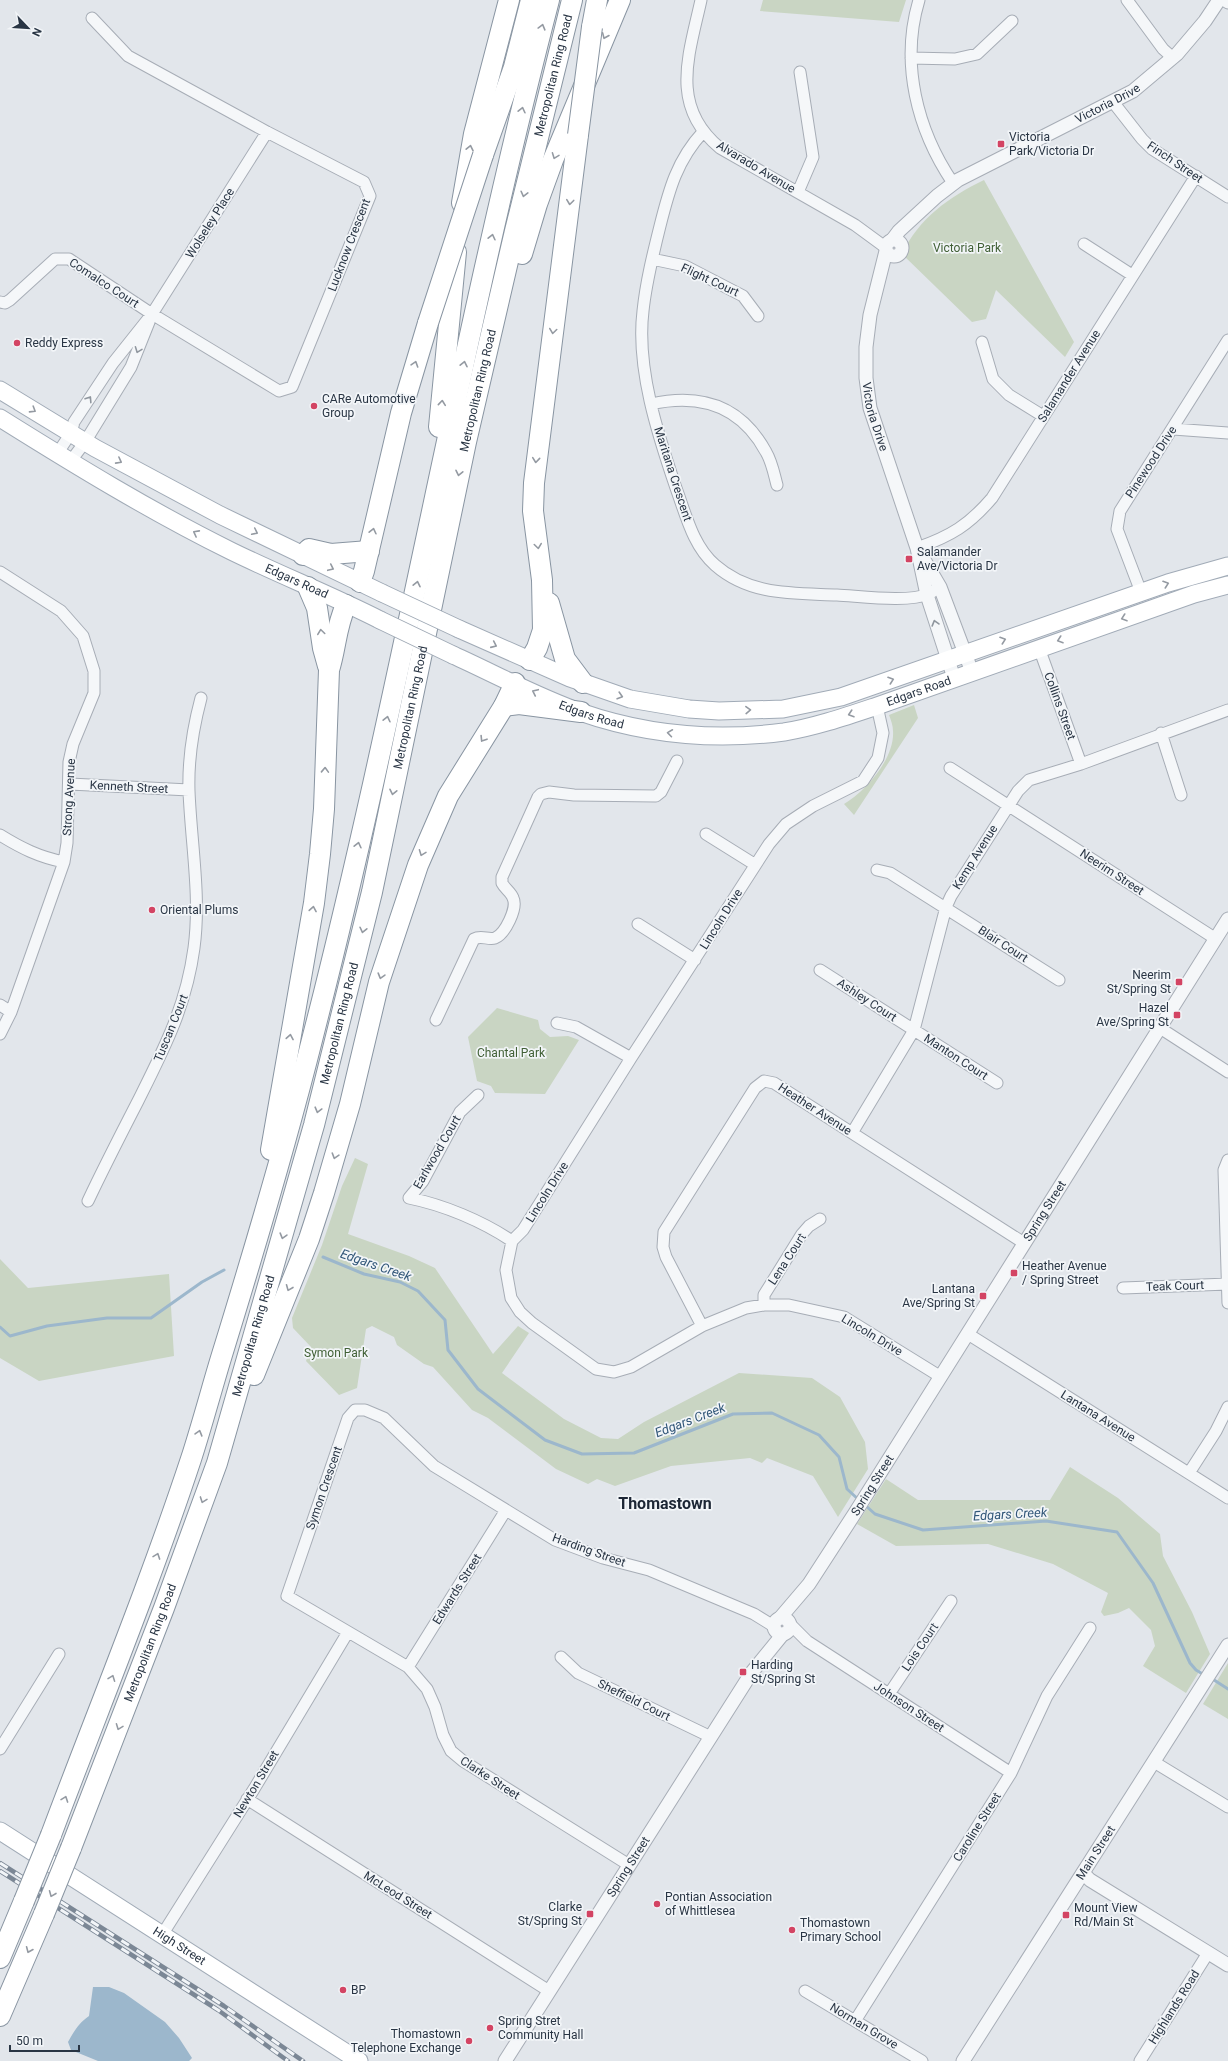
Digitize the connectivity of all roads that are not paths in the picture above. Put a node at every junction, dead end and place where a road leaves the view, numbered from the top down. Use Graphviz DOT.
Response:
graph roads {
  1 [pos="509,0"];
  2 [pos="522,0"];
  3 [pos="531,0"];
  4 [pos="549,0"];
  5 [pos="572,0"];
  6 [pos="597,0"];
  7 [pos="620,0"];
  8 [pos="701,0"];
  9 [pos="919,0"];
  10 [pos="1127,0"];
  11 [pos="1219,0"];
  12 [pos="1223,0"];
  13 [pos="1228,3"];
  14 [pos="92,18"];
  15 [pos="1012,21"];
  16 [pos="1175,56"];
  17 [pos="911,58"];
  18 [pos="800,72"];
  19 [pos="1113,102"];
  20 [pos="268,132"];
  21 [pos="706,135"];
  22 [pos="483,155"];
  23 [pos="1196,176"];
  24 [pos="955,181"];
  25 [pos="798,192"];
  26 [pos="1228,197"];
  27 [pos="1084,244"];
  28 [pos="892,246"];
  29 [pos="652,259"];
  30 [pos="1132,275"];
  31 [pos="0,302"];
  32 [pos="152,314"];
  33 [pos="758,316"];
  34 [pos="1228,340"];
  35 [pos="982,342"];
  36 [pos="0,390"];
  37 [pos="651,404"];
  38 [pos="1043,416"];
  39 [pos="0,418"];
  40 [pos="1173,429"];
  41 [pos="1228,433"];
  42 [pos="78,438"];
  43 [pos="466,442"];
  44 [pos="64,458"];
  45 [pos="777,485"];
  46 [pos="917,548"];
  47 [pos="368,551"];
  48 [pos="424,552"];
  49 [pos="303,555"];
  50 [pos="1228,566"];
  51 [pos="0,572"];
  52 [pos="542,580"];
  53 [pos="360,582"];
  54 [pos="1228,585"];
  55 [pos="308,587"];
  56 [pos="940,587"];
  57 [pos="926,592"];
  58 [pos="1141,592"];
  59 [pos="346,605"];
  60 [pos="1039,648"];
  61 [pos="966,653"];
  62 [pos="530,660"];
  63 [pos="948,660"];
  64 [pos="329,670"];
  65 [pos="972,672"];
  66 [pos="954,678"];
  67 [pos="515,683"];
  68 [pos="583,683"];
  69 [pos="201,698"];
  70 [pos="504,706"];
  71 [pos="877,706"];
  72 [pos="1228,710"];
  73 [pos="581,712"];
  74 [pos="1161,733"];
  75 [pos="677,761"];
  76 [pos="1080,764"];
  77 [pos="950,768"];
  78 [pos="70,784"];
  79 [pos="189,790"];
  80 [pos="1181,795"];
  81 [pos="1008,805"];
  82 [pos="706,834"];
  83 [pos="0,835"];
  84 [pos="64,862"];
  85 [pos="754,864"];
  86 [pos="877,870"];
  87 [pos="946,907"];
  88 [pos="1228,920"];
  89 [pos="638,924"];
  90 [pos="1216,939"];
  91 [pos="695,960"];
  92 [pos="820,970"];
  93 [pos="1059,980"];
  94 [pos="0,1005"];
  95 [pos="11,1012"];
  96 [pos="436,1020"];
  97 [pos="557,1023"];
  98 [pos="1160,1028"];
  99 [pos="914,1030"];
  100 [pos="0,1034"];
  101 [pos="630,1058"];
  102 [pos="1228,1072"];
  103 [pos="997,1083"];
  104 [pos="478,1095"];
  105 [pos="852,1133"];
  106 [pos="1228,1160"];
  107 [pos="88,1201"];
  108 [pos="820,1219"];
  109 [pos="512,1241"];
  110 [pos="1024,1243"];
  111 [pos="246,1279"];
  112 [pos="1228,1284"];
  113 [pos="1123,1288"];
  114 [pos="1228,1303"];
  115 [pos="764,1305"];
  116 [pos="702,1326"];
  117 [pos="968,1334"];
  118 [pos="940,1377"];
  119 [pos="1228,1407"];
  120 [pos="217,1463"];
  121 [pos="434,1466"];
  122 [pos="1189,1473"];
  123 [pos="1228,1498"];
  124 [pos="506,1510"];
  125 [pos="951,1601"];
  126 [pos="782,1626"];
  127 [pos="1090,1628"];
  128 [pos="348,1632"];
  129 [pos="1228,1645"];
  130 [pos="59,1654"];
  131 [pos="561,1657"];
  132 [pos="408,1667"];
  133 [pos="889,1694"];
  134 [pos="711,1737"];
  135 [pos="0,1750"];
  136 [pos="1154,1762"];
  137 [pos="1011,1773"];
  138 [pos="247,1799"];
  139 [pos="1228,1807"];
  140 [pos="0,1831"];
  141 [pos="629,1865"];
  142 [pos="1083,1873"];
  143 [pos="162,1935"];
  144 [pos="1208,1953"];
  145 [pos="0,1958"];
  146 [pos="1228,1965"];
  147 [pos="549,1991"];
  148 [pos="805,1991"];
  149 [pos="0,2016"];
  150 [pos="855,2021"];
  151 [pos="359,2061"];
  152 [pos="505,2061"];
  153 [pos="922,2061"];
  154 [pos="963,2061"];
  155 [pos="1140,2061"];
  48 -- 1 [label="highway, one-way"];
  2 -- 22 [label="highway"];
  3 -- 22 [label="highway"];
  48 -- 4 [label="highway, Metropolitan Ring Road, one-way"];
  5 -- 43 [label="highway, Metropolitan Ring Road, one-way"];
  6 -- 52 [label="highway, one-way, bridge"];
  7 -- 43 [label="highway, one-way"];
  8 -- 21 [label="street, Alvarado Avenue"];
  9 -- 17 [label="street"];
  10 -- 16 [label="street"];
  11 -- 16 [label="street, Victoria Drive"];
  12 -- 13 [label="street"];
  14 -- 20 [label="street, Lucknow Crescent"];
  15 -- 17 [label="street"];
  16 -- 19 [label="street, Victoria Drive"];
  17 -- 24 [label="street"];
  18 -- 25 [label="street"];
  19 -- 23 [label="street, Finch Street"];
  19 -- 24 [label="street, Victoria Drive"];
  20 -- 32 [label="street, Wolseley Place"];
  20 -- 32 [label="street, Lucknow Crescent"];
  21 -- 25 [label="street, Alvarado Avenue"];
  21 -- 29 [label="street, Maritana Crescent"];
  47 -- 22 [label="highway, one-way, bridge"];
  23 -- 26 [label="street, Finch Street"];
  23 -- 30 [label="street, Salamander Avenue"];
  24 -- 28 [label="street, Victoria Drive"];
  25 -- 28 [label="street, Alvarado Avenue"];
  27 -- 30 [label="street"];
  28 -- 46 [label="street, Victoria Drive"];
  29 -- 33 [label="street, Flight Court"];
  29 -- 37 [label="street, Maritana Crescent"];
  30 -- 38 [label="street, Salamander Avenue"];
  31 -- 32 [label="street, Comalco Court"];
  32 -- 42 [label="street, Wolseley Place, one-way"];
  42 -- 32 [label="street, Wolseley Place, one-way"];
  34 -- 40 [label="street, Pinewood Drive"];
  35 -- 38 [label="street"];
  36 -- 42 [label="main road, Edgars Road, one-way"];
  37 -- 45 [label="street"];
  37 -- 57 [label="street, Maritana Crescent"];
  38 -- 46 [label="street, Salamander Avenue"];
  39 -- 44 [label="main road, Edgars Road"];
  40 -- 41 [label="street"];
  40 -- 58 [label="street, Pinewood Drive"];
  42 -- 44 [label="street, Wolseley Place"];
  42 -- 44 [label="street, Wolseley Place"];
  42 -- 49 [label="main road, Edgars Road, one-way"];
  43 -- 120 [label="highway, Metropolitan Ring Road, one-way"];
  55 -- 44 [label="main road, Edgars Road, one-way"];
  46 -- 56 [label="street, Victoria Drive"];
  46 -- 57 [label="street, Victoria Drive"];
  47 -- 49 [label="highway"];
  47 -- 53 [label="highway"];
  111 -- 48 [label="highway, Metropolitan Ring Road, one-way"];
  49 -- 53 [label="main road, Edgars Road, one-way"];
  58 -- 50 [label="main road, Edgars Road, one-way"];
  51 -- 78 [label="street, Strong Avenue"];
  52 -- 62 [label="highway"];
  52 -- 68 [label="highway"];
  53 -- 59 [label="main road"];
  53 -- 62 [label="main road, Edgars Road, one-way, bridge"];
  54 -- 60 [label="main road, Edgars Road, one-way"];
  55 -- 59 [label="main road, Edgars Road"];
  64 -- 55 [label="highway, one-way"];
  56 -- 57 [label="street, Maritana Crescent"];
  56 -- 61 [label="street, Victoria Drive"];
  63 -- 57 [label="street, Victoria Drive, one-way"];
  61 -- 58 [label="main road, Edgars Road, one-way"];
  59 -- 64 [label="highway"];
  59 -- 67 [label="main road, Edgars Road, bridge"];
  60 -- 65 [label="main road, Edgars Road"];
  60 -- 76 [label="street, Collins Street"];
  61 -- 63 [label="main road, Edgars Road"];
  61 -- 65 [label="street, Victoria Drive"];
  62 -- 67 [label="main road"];
  62 -- 68 [label="main road, Edgars Road"];
  63 -- 66 [label="street, Victoria Drive"];
  68 -- 63 [label="main road, Edgars Road, one-way"];
  111 -- 64 [label="highway, one-way"];
  65 -- 66 [label="main road, Edgars Road"];
  66 -- 71 [label="main road, Edgars Road"];
  67 -- 70 [label="highway"];
  73 -- 67 [label="main road, Edgars Road, one-way"];
  69 -- 79 [label="street, Tuscan Court"];
  70 -- 73 [label="highway"];
  70 -- 120 [label="highway, one-way"];
  71 -- 73 [label="main road, Edgars Road, one-way"];
  71 -- 85 [label="street, Lincoln Drive"];
  72 -- 74 [label="street, Kemp Avenue"];
  74 -- 76 [label="street, Kemp Avenue"];
  74 -- 80 [label="street"];
  75 -- 96 [label="street"];
  76 -- 81 [label="street, Kemp Avenue"];
  77 -- 81 [label="street, Neerim Street"];
  78 -- 79 [label="street, Kenneth Street"];
  78 -- 84 [label="street, Strong Avenue"];
  79 -- 107 [label="street, Tuscan Court"];
  81 -- 87 [label="street, Kemp Avenue"];
  81 -- 90 [label="street, Neerim Street"];
  82 -- 85 [label="street"];
  83 -- 84 [label="street"];
  84 -- 95 [label="street, Strong Avenue"];
  85 -- 91 [label="street, Lincoln Drive"];
  86 -- 87 [label="street, Blair Court"];
  87 -- 93 [label="street, Blair Court"];
  87 -- 99 [label="street, Kemp Avenue"];
  88 -- 90 [label="street, Spring Street"];
  89 -- 91 [label="street"];
  90 -- 98 [label="street, Spring Street"];
  91 -- 101 [label="street, Lincoln Drive"];
  92 -- 99 [label="street, Ashley Court"];
  94 -- 95 [label="street"];
  95 -- 100 [label="street, Strong Avenue"];
  97 -- 101 [label="street"];
  98 -- 102 [label="street"];
  98 -- 110 [label="street, Spring Street"];
  99 -- 103 [label="street, Manton Court"];
  99 -- 105 [label="street, Kemp Avenue"];
  101 -- 109 [label="street, Lincoln Drive"];
  104 -- 109 [label="street, Earlwood Court"];
  105 -- 110 [label="street, Heather Avenue"];
  105 -- 116 [label="street, Heather Avenue"];
  106 -- 112 [label="street"];
  108 -- 115 [label="street, Lena Court"];
  109 -- 116 [label="street, Lincoln Drive"];
  110 -- 117 [label="street, Spring Street"];
  145 -- 111 [label="highway, Metropolitan Ring Road, one-way, bridge"];
  112 -- 113 [label="street, Teak Court"];
  112 -- 114 [label="street"];
  115 -- 116 [label="street, Lincoln Drive"];
  115 -- 118 [label="street, Lincoln Drive"];
  117 -- 118 [label="street, Spring Street"];
  117 -- 122 [label="street, Lantana Avenue"];
  118 -- 126 [label="street, Spring Street"];
  119 -- 122 [label="street"];
  120 -- 149 [label="highway, Metropolitan Ring Road, one-way, bridge"];
  121 -- 124 [label="street, Harding Street"];
  121 -- 128 [label="street, Symon Crescent"];
  122 -- 123 [label="street, Lantana Avenue"];
  124 -- 126 [label="street, Harding Street"];
  124 -- 132 [label="street, Edwards Street"];
  125 -- 133 [label="street, Lois Court"];
  126 -- 133 [label="street, Johnson Street"];
  126 -- 134 [label="street, Spring Street"];
  127 -- 137 [label="street, Caroline Street"];
  128 -- 132 [label="street, Clarke Street"];
  128 -- 138 [label="street, Newton Street"];
  129 -- 136 [label="street, Main Street"];
  130 -- 135 [label="street"];
  131 -- 134 [label="street, Sheffield Court"];
  132 -- 141 [label="street, Clarke Street"];
  133 -- 137 [label="street, Johnson Street"];
  134 -- 141 [label="street, Spring Street"];
  136 -- 139 [label="street"];
  136 -- 142 [label="street, Main Street"];
  137 -- 150 [label="street, Caroline Street"];
  138 -- 143 [label="street, Newton Street"];
  138 -- 147 [label="street, McLeod Street"];
  140 -- 143 [label="main road, High Street"];
  141 -- 147 [label="street, Spring Street"];
  142 -- 144 [label="street"];
  142 -- 154 [label="street, Main Street"];
  143 -- 151 [label="main road, High Street"];
  144 -- 146 [label="street"];
  144 -- 155 [label="street, Highlands Road"];
  147 -- 152 [label="street, Spring Street"];
  148 -- 150 [label="street, Norman Grove"];
  150 -- 153 [label="street, Norman Grove"];
}
